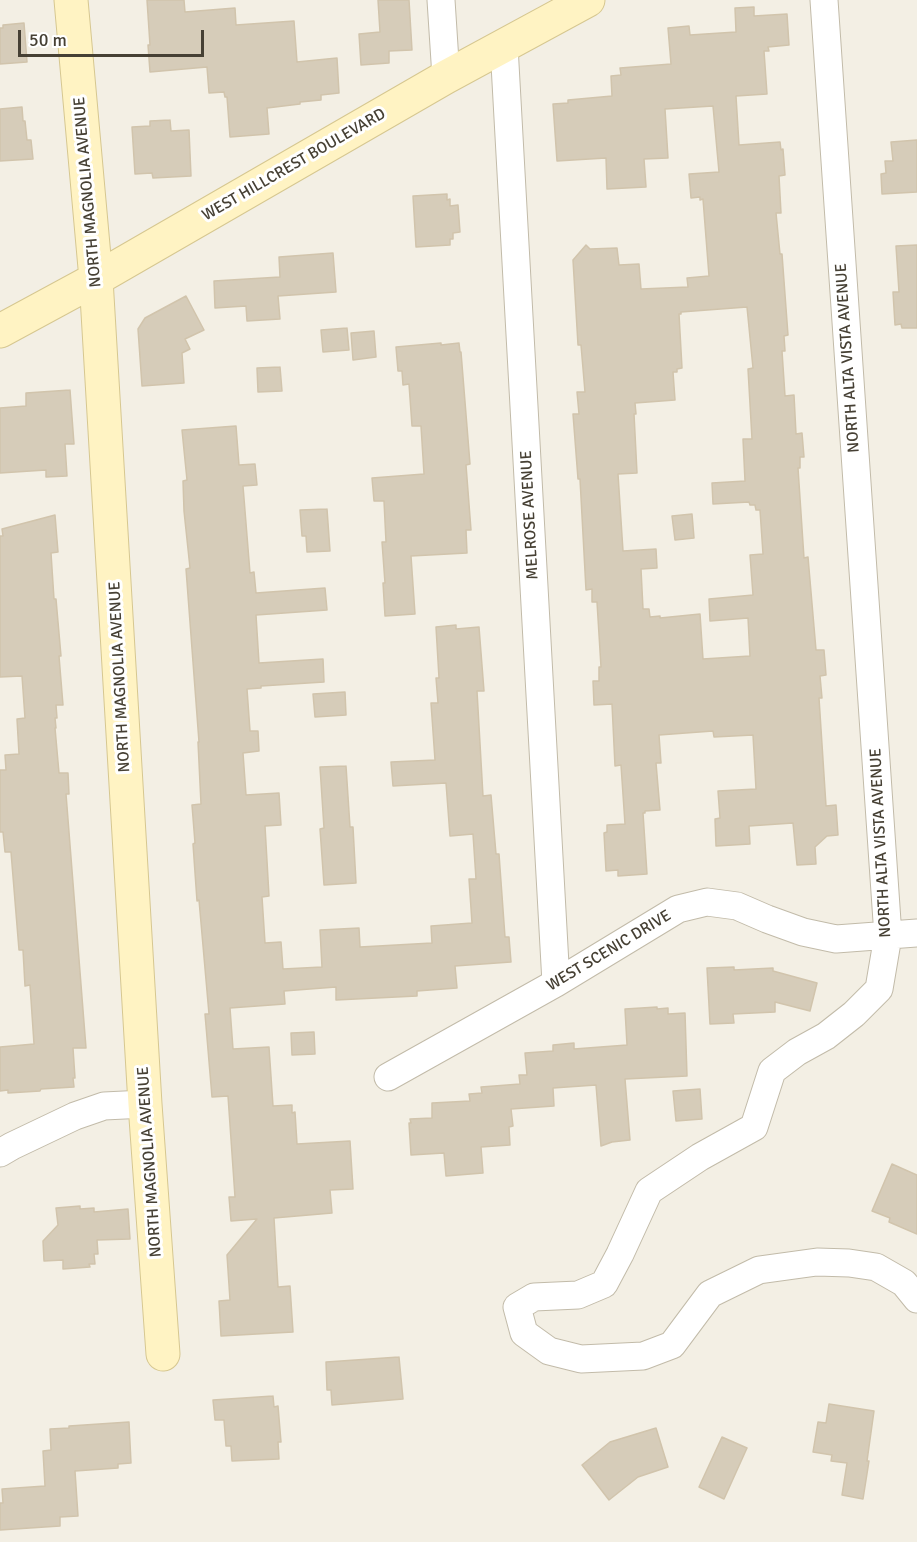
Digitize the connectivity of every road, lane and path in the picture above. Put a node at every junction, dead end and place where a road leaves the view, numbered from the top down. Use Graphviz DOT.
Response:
graph roads {
  1 [pos="71,0"];
  2 [pos="441,0"];
  3 [pos="588,0"];
  4 [pos="824,0"];
  5 [pos="504,46"];
  6 [pos="446,77"];
  7 [pos="96,279"];
  8 [pos="0,331"];
  9 [pos="917,933"];
  10 [pos="888,936"];
  11 [pos="556,983"];
  12 [pos="388,1077"];
  13 [pos="145,1104"];
  14 [pos="0,1153"];
  15 [pos="917,1299"];
  16 [pos="163,1354"];
  1 -- 7 [label="street, NORTH MAGNOLIA AVENUE"];
  2 -- 6 [label="street"];
  3 -- 5 [label="street, WEST HILLCREST BOULEVARD"];
  4 -- 10 [label="street, NORTH ALTA VISTA AVENUE"];
  5 -- 6 [label="street, WEST HILLCREST BOULEVARD"];
  5 -- 11 [label="street, MELROSE AVENUE"];
  6 -- 7 [label="street, WEST HILLCREST BOULEVARD"];
  7 -- 8 [label="street, WEST HILLCREST BOULEVARD"];
  7 -- 13 [label="street, NORTH MAGNOLIA AVENUE"];
  9 -- 10 [label="street, WEST SCENIC DRIVE"];
  10 -- 11 [label="street, WEST SCENIC DRIVE"];
  10 -- 15 [label="street, NORTH ALTA VISTA AVENUE"];
  11 -- 12 [label="street, WEST SCENIC DRIVE"];
  13 -- 14 [label="street"];
  13 -- 16 [label="street, NORTH MAGNOLIA AVENUE"];
}
